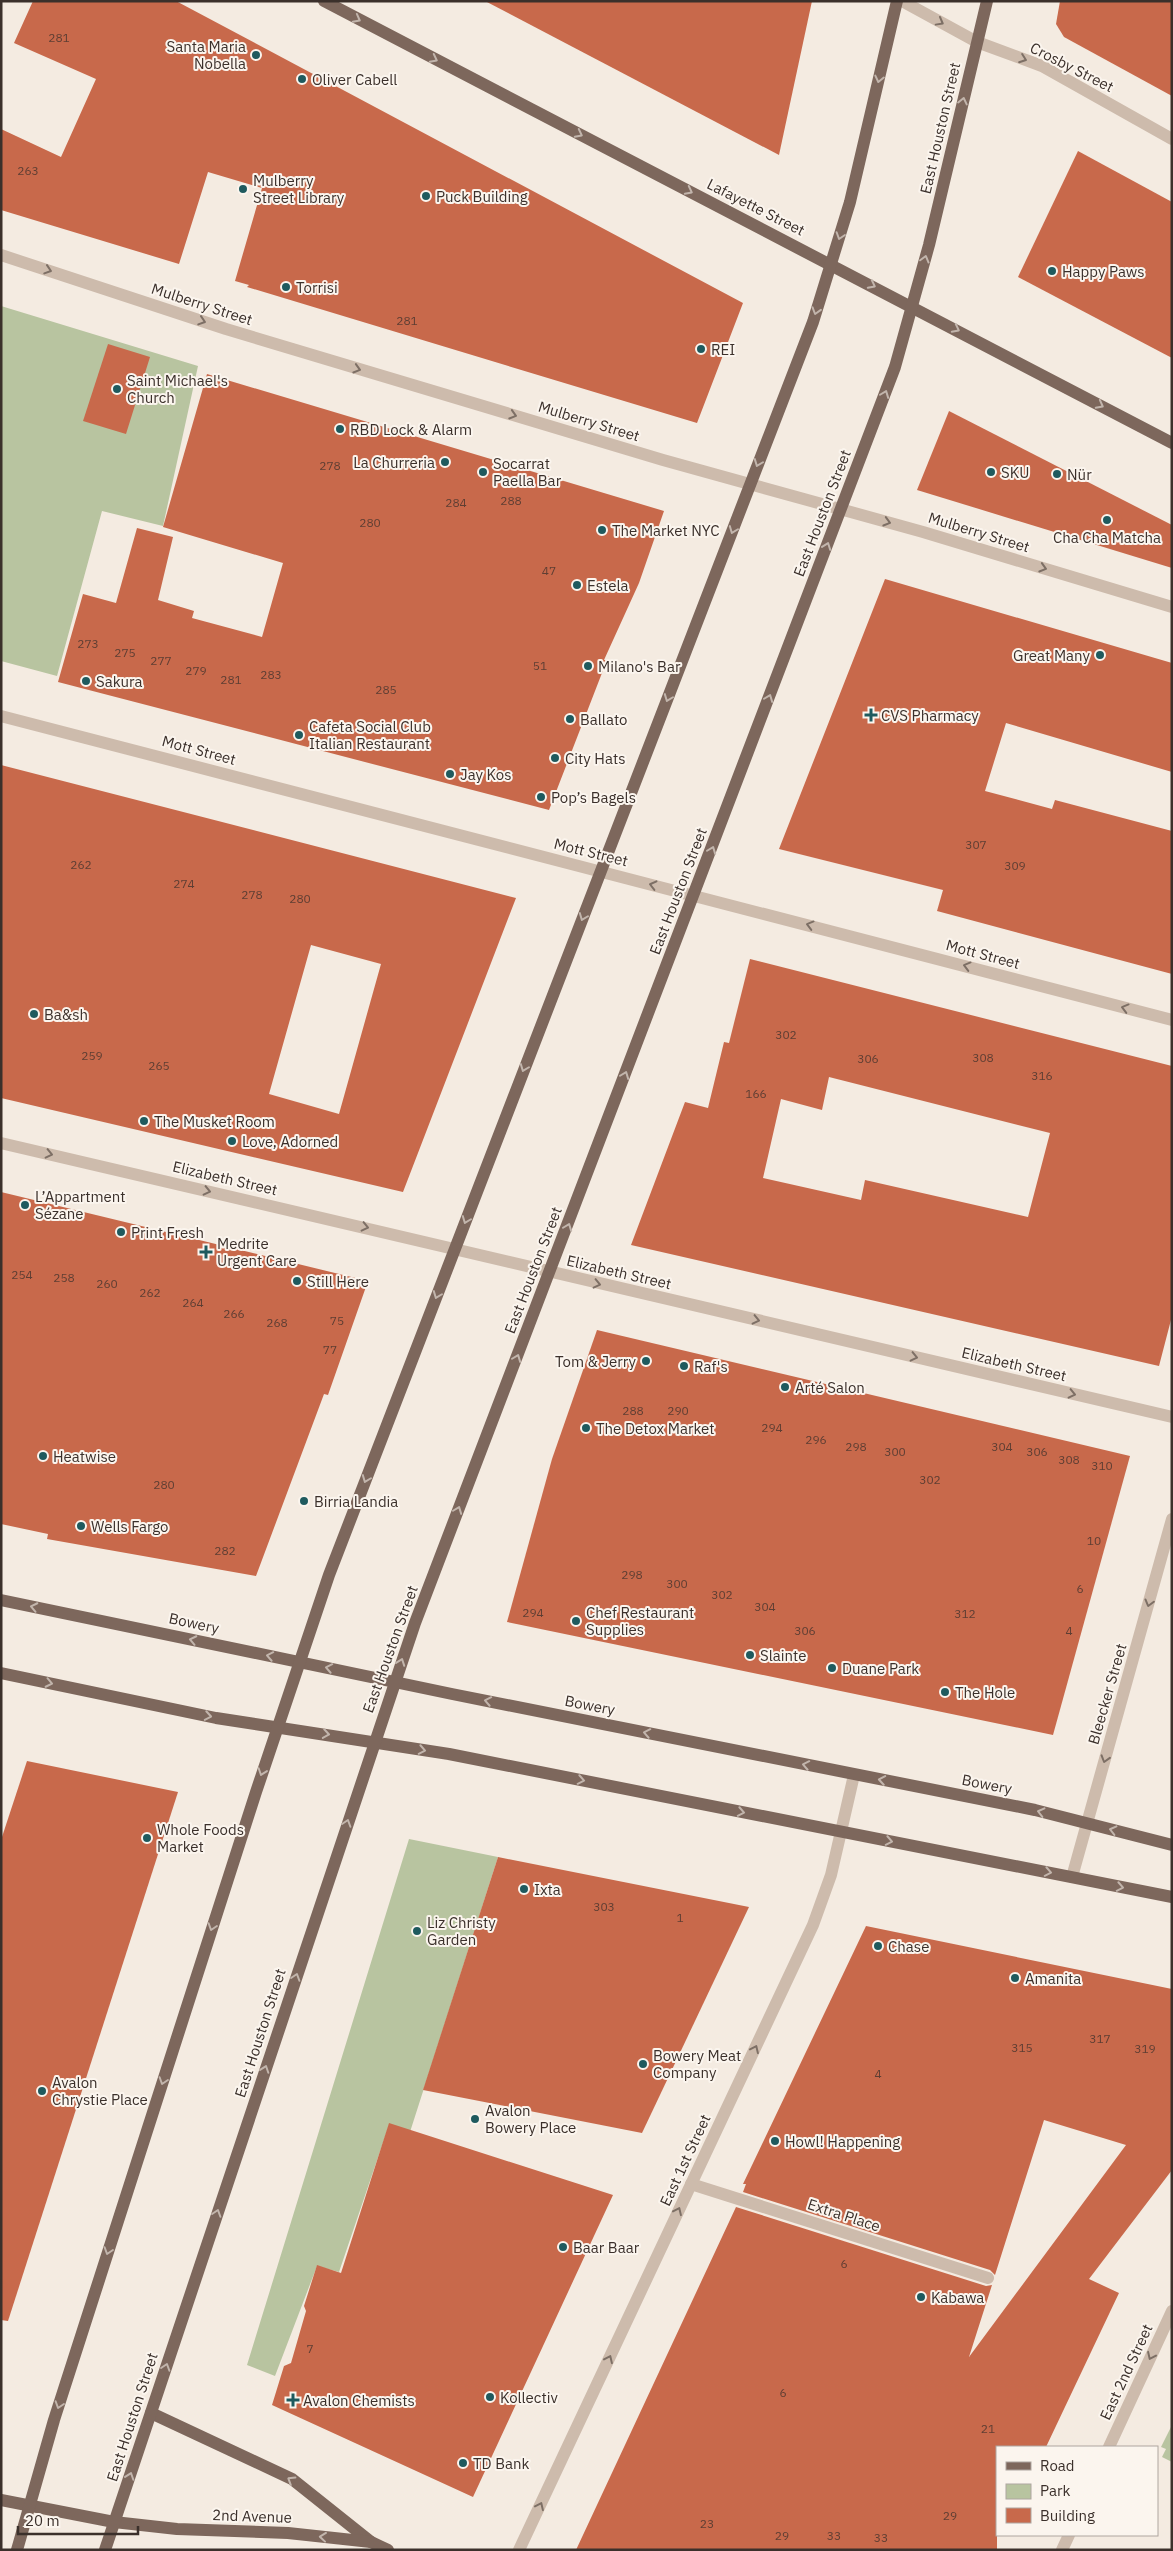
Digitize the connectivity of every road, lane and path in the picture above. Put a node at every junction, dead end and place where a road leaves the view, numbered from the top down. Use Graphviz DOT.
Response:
graph roads {
  1 [pos="324,1"];
  2 [pos="897,1"];
  3 [pos="902,1"];
  4 [pos="987,1"];
  5 [pos="977,42"];
  6 [pos="1172,139"];
  7 [pos="1,255"];
  8 [pos="831,264"];
  9 [pos="913,306"];
  10 [pos="1172,443"];
  11 [pos="750,484"];
  12 [pos="840,509"];
  13 [pos="1172,608"];
  14 [pos="1,716"];
  15 [pos="601,872"];
  16 [pos="694,895"];
  17 [pos="1172,1020"];
  18 [pos="1,1143"];
  19 [pos="454,1249"];
  20 [pos="550,1272"];
  21 [pos="1172,1417"];
  22 [pos="1172,1519"];
  23 [pos="1,1600"];
  24 [pos="299,1662"];
  25 [pos="1,1673"];
  26 [pos="394,1681"];
  27 [pos="278,1726"];
  28 [pos="374,1741"];
  29 [pos="854,1775"];
  30 [pos="1088,1824"];
  31 [pos="841,1831"];
  32 [pos="1172,1845"];
  33 [pos="1072,1877"];
  34 [pos="1172,1897"];
  35 [pos="691,2184"];
  36 [pos="988,2278"];
  37 [pos="1172,2311"];
  38 [pos="150,2414"];
  39 [pos="1109,2446"];
  40 [pos="1,2500"];
  41 [pos="29,2506"];
  42 [pos="114,2522"];
  43 [pos="1069,2536"];
  44 [pos="371,2542"];
  45 [pos="17,2550"];
  46 [pos="105,2550"];
  47 [pos="388,2550"];
  48 [pos="519,2550"];
  49 [pos="1062,2550"];
  1 -- 8 [label="main road, Lafayette Street, one-way"];
  2 -- 8 [label="main road, one-way"];
  3 -- 5 [label="street, Crosby Street, one-way"];
  4 -- 5 [label="main road, East Houston Street"];
  5 -- 6 [label="street, Crosby Street, one-way"];
  9 -- 5 [label="main road, East Houston Street, one-way"];
  7 -- 11 [label="street, Mulberry Street, one-way"];
  8 -- 9 [label="main road, Lafayette Street, one-way"];
  8 -- 11 [label="main road, one-way"];
  9 -- 10 [label="main road, Lafayette Street, one-way"];
  12 -- 9 [label="main road, East Houston Street, one-way"];
  11 -- 12 [label="street, Mulberry Street"];
  11 -- 15 [label="main road, one-way"];
  12 -- 13 [label="street, Mulberry Street, one-way"];
  16 -- 12 [label="main road, East Houston Street, one-way"];
  14 -- 15 [label="street, Mott Street"];
  16 -- 15 [label="street, Mott Street, one-way"];
  15 -- 19 [label="main road, one-way"];
  17 -- 16 [label="street, Mott Street, one-way"];
  20 -- 16 [label="main road, East Houston Street, one-way"];
  18 -- 19 [label="street, Elizabeth Street, one-way"];
  19 -- 20 [label="street, Elizabeth Street"];
  19 -- 24 [label="main road, one-way"];
  20 -- 21 [label="street, Elizabeth Street, one-way"];
  26 -- 20 [label="main road, East Houston Street, one-way"];
  22 -- 30 [label="street, Bleecker Street, one-way"];
  24 -- 23 [label="main road, Bowery, one-way"];
  26 -- 24 [label="main road, Bowery, one-way"];
  24 -- 27 [label="main road"];
  25 -- 27 [label="main road, one-way"];
  26 -- 28 [label="main road, East Houston Street"];
  29 -- 26 [label="main road, Bowery, one-way"];
  27 -- 28 [label="main road, one-way"];
  27 -- 41 [label="main road, one-way"];
  28 -- 31 [label="main road, one-way"];
  38 -- 28 [label="main road, East Houston Street, one-way"];
  30 -- 29 [label="main road, Bowery, one-way"];
  29 -- 31 [label="street, East 1st Street"];
  32 -- 30 [label="main road, Bowery, one-way"];
  30 -- 33 [label="street, Bleecker Street"];
  31 -- 33 [label="main road, one-way"];
  35 -- 31 [label="street, East 1st Street, one-way"];
  33 -- 34 [label="main road, one-way"];
  35 -- 36 [label="street, Extra Place"];
  48 -- 35 [label="street, East 1st Street, one-way"];
  37 -- 39 [label="street, East 2nd Street, one-way"];
  42 -- 38 [label="main road, East Houston Street, one-way"];
  44 -- 38 [label="main road, one-way"];
  40 -- 41 [label="main road, 2nd Avenue"];
  41 -- 42 [label="main road, 2nd Avenue"];
  41 -- 45 [label="main road"];
  44 -- 42 [label="main road, 2nd Avenue, one-way"];
  42 -- 46 [label="main road, East Houston Street"];
  43 -- 49 [label="street"];
  44 -- 47 [label="main road, 2nd Avenue"];
}
